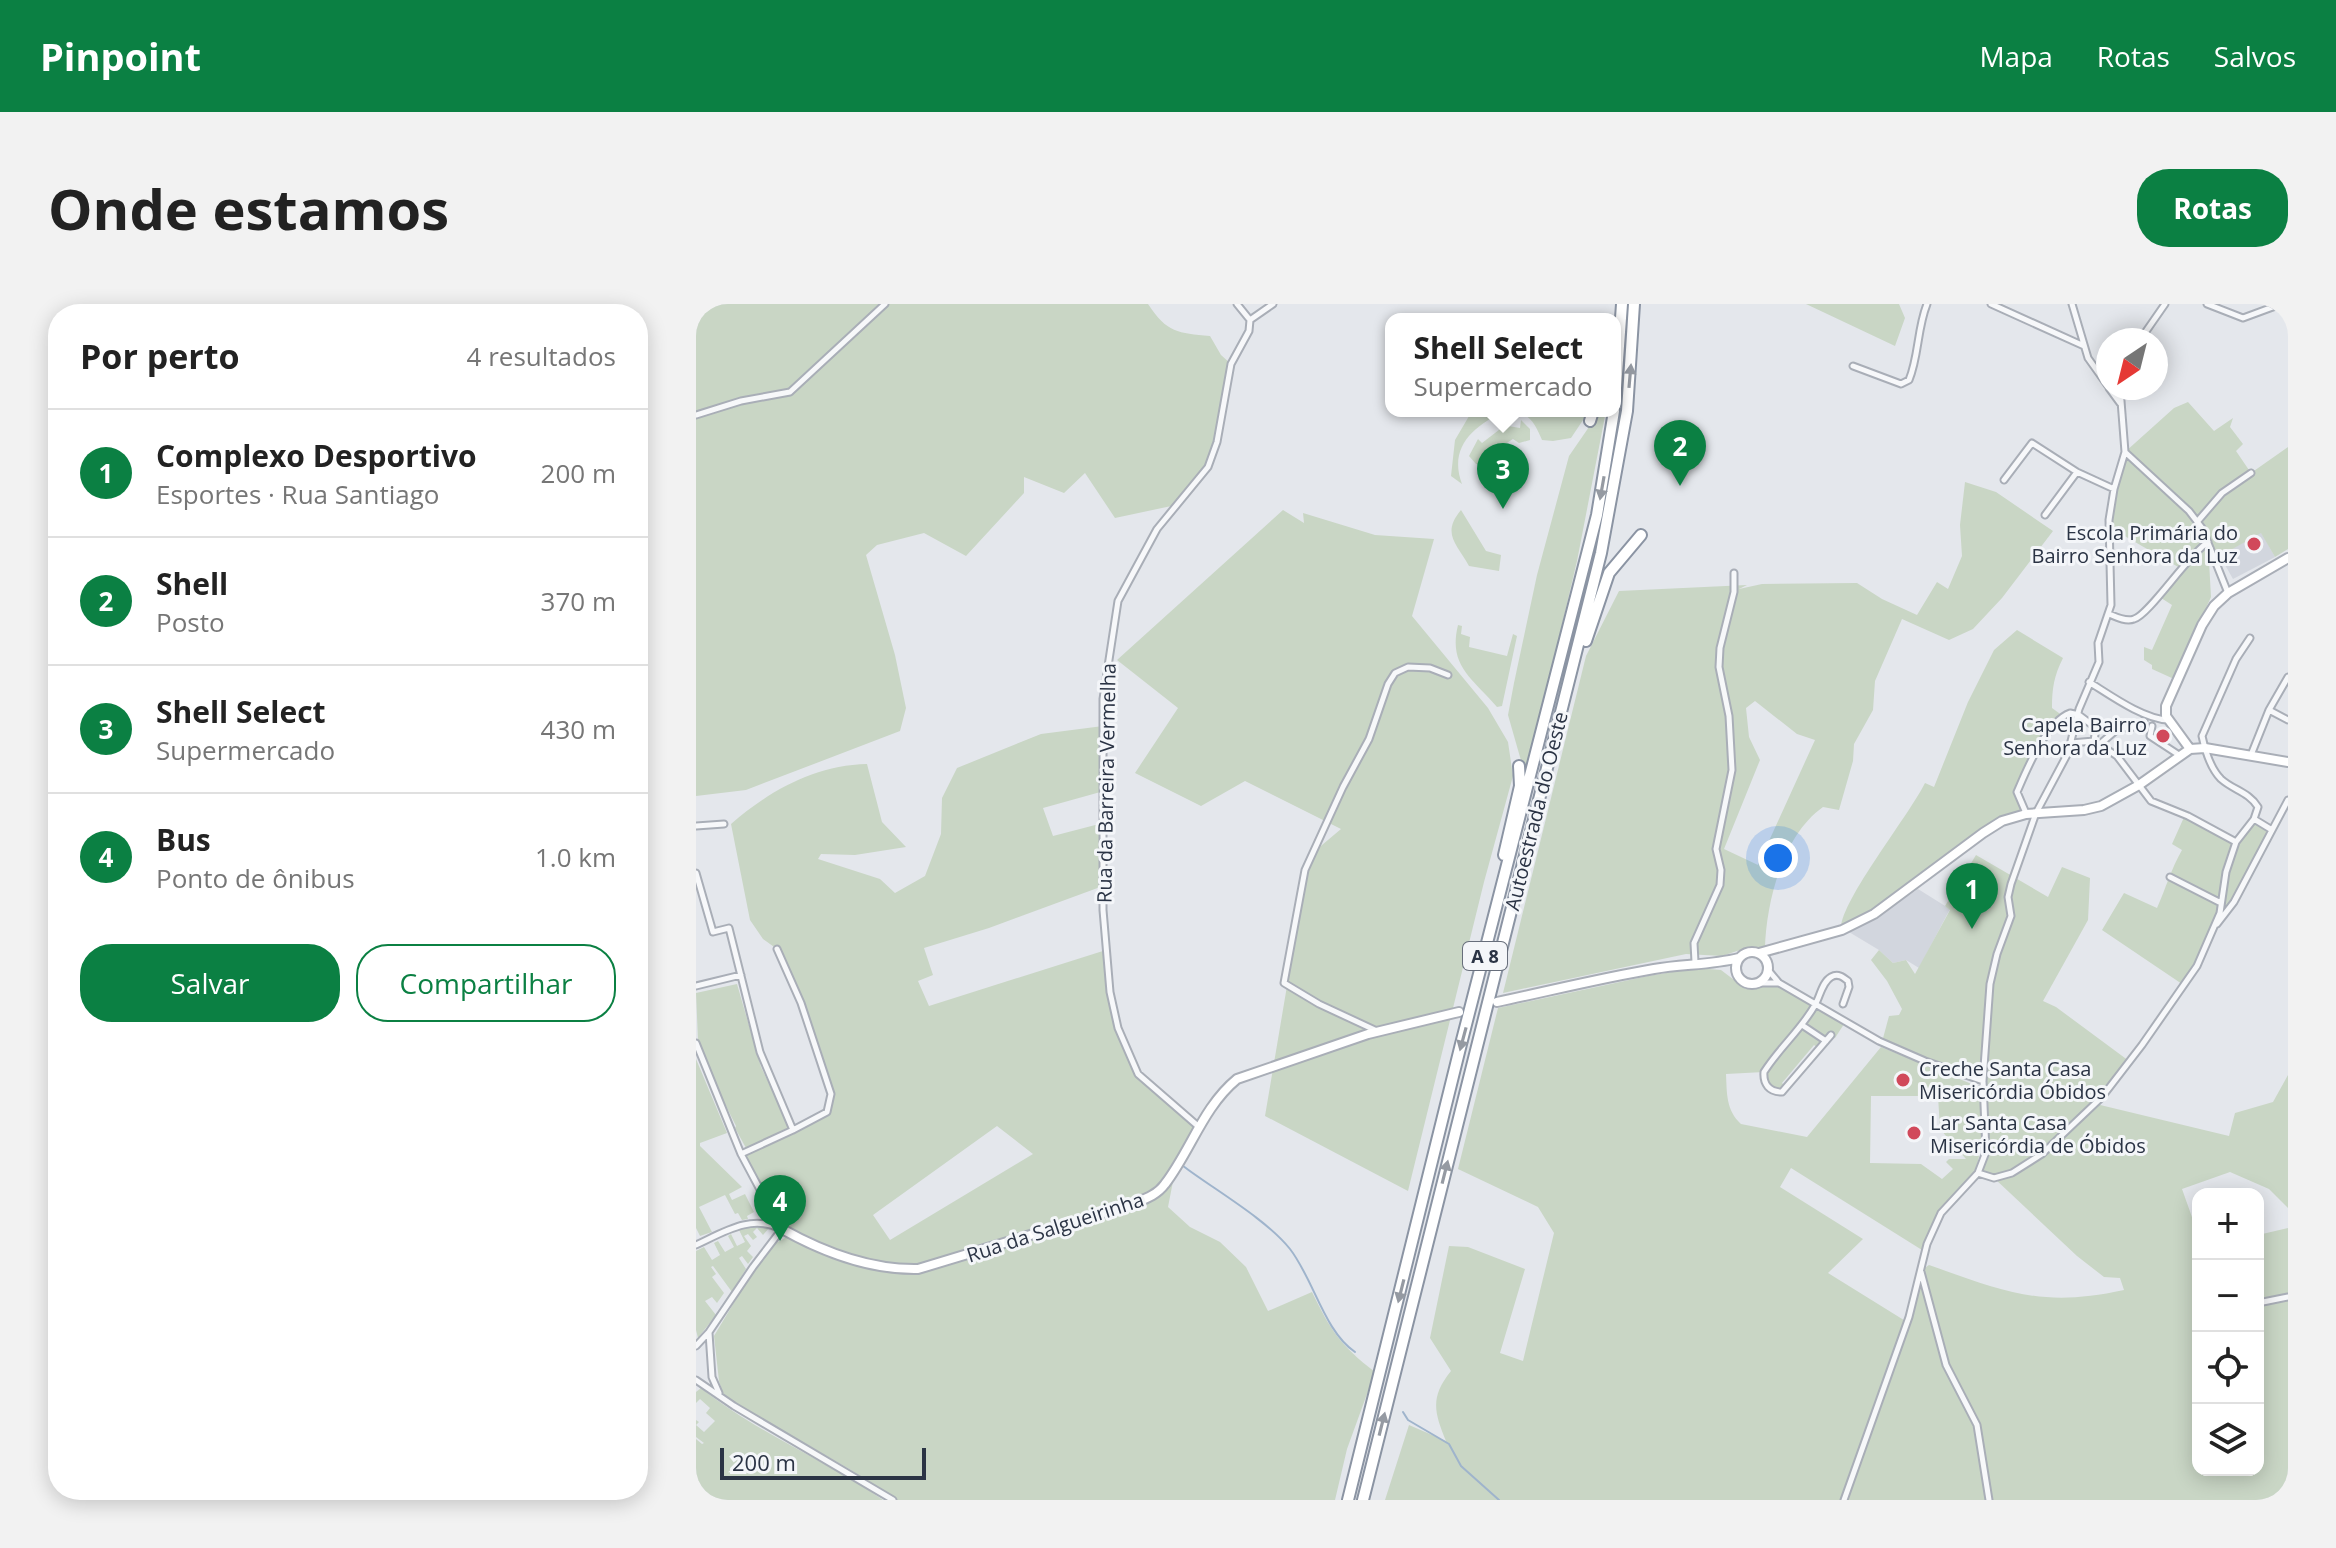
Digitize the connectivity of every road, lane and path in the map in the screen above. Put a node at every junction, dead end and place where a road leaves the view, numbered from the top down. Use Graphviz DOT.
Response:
graph roads {
  1 [pos="885,304"];
  2 [pos="1237,304"];
  3 [pos="1273,304"];
  4 [pos="1634,304"];
  5 [pos="1927,304"];
  6 [pos="1991,304"];
  7 [pos="2072,304"];
  8 [pos="2165,304"];
  9 [pos="2207,304"];
  10 [pos="2281,304"];
  11 [pos="1250,320"];
  12 [pos="2148,328"];
  13 [pos="2084,346"];
  14 [pos="1853,366"];
  15 [pos="2096,369"];
  16 [pos="2118,400"];
  17 [pos="2121,400"];
  18 [pos="2121,404"];
  19 [pos="696,415"];
  20 [pos="1613,417"];
  21 [pos="2125,452"];
  22 [pos="2077,472"];
  23 [pos="2251,473"];
  24 [pos="2004,480"];
  25 [pos="2114,489"];
  26 [pos="2045,515"];
  27 [pos="2197,522"];
  28 [pos="1641,535"];
  29 [pos="2208,542"];
  30 [pos="2288,558"];
  31 [pos="1734,573"];
  32 [pos="2228,593"];
  33 [pos="2109,614"];
  34 [pos="2250,638"];
  35 [pos="1572,672"];
  36 [pos="1448,675"];
  37 [pos="2288,677"];
  38 [pos="2089,682"];
  39 [pos="2269,710"];
  40 [pos="2143,712"];
  41 [pos="2079,715"];
  42 [pos="2165,720"];
  43 [pos="2288,720"];
  44 [pos="2144,721"];
  45 [pos="2152,726"];
  46 [pos="2097,742"];
  47 [pos="2071,743"];
  48 [pos="2205,748"];
  49 [pos="2190,749"];
  50 [pos="2251,755"];
  51 [pos="2180,756"];
  52 [pos="2288,762"];
  53 [pos="1519,766"];
  54 [pos="2139,785"];
  55 [pos="2288,800"];
  56 [pos="2031,814"];
  57 [pos="2254,819"];
  58 [pos="724,824"];
  59 [pos="696,826"];
  60 [pos="2272,830"];
  61 [pos="2236,842"];
  62 [pos="696,873"];
  63 [pos="2170,877"];
  64 [pos="2221,903"];
  65 [pos="1493,927"];
  66 [pos="2210,935"];
  67 [pos="777,949"];
  68 [pos="1775,950"];
  69 [pos="1759,953"];
  70 [pos="1739,958"];
  71 [pos="1695,962"];
  72 [pos="1718,963"];
  73 [pos="1768,967"];
  74 [pos="1736,972"];
  75 [pos="741,975"];
  76 [pos="1759,983"];
  77 [pos="1779,983"];
  78 [pos="696,986"];
  79 [pos="1497,1002"];
  80 [pos="1816,1004"];
  81 [pos="1843,1004"];
  82 [pos="1459,1012"];
  83 [pos="1802,1025"];
  84 [pos="1378,1032"];
  85 [pos="1831,1035"];
  86 [pos="1826,1041"];
  87 [pos="696,1043"];
  88 [pos="1983,1081"];
  89 [pos="1199,1127"];
  90 [pos="793,1130"];
  91 [pos="741,1154"];
  92 [pos="1978,1173"];
  93 [pos="782,1229"];
  94 [pos="696,1245"];
  95 [pos="1920,1271"];
  96 [pos="2288,1297"];
  97 [pos="2264,1302"];
  98 [pos="709,1332"];
  99 [pos="696,1346"];
  100 [pos="696,1380"];
  101 [pos="724,1400"];
  102 [pos="893,1500"];
  103 [pos="1348,1500"];
  104 [pos="1363,1500"];
  105 [pos="1844,1500"];
  106 [pos="1989,1500"];
  1 -- 19 [label="street"];
  2 -- 11 [label="street"];
  3 -- 11 [label="street"];
  35 -- 4 [label="highway, Autoestrada do Oeste / A 8, one-way"];
  5 -- 14 [label="street"];
  6 -- 13 [label="street"];
  7 -- 13 [label="street"];
  8 -- 12 [label="street"];
  9 -- 10 [label="street"];
  11 -- 89 [label="street, Rua da Barreira Vermelha"];
  13 -- 15 [label="street"];
  16 -- 18 [label="street"];
  17 -- 18 [label="street"];
  18 -- 21 [label="street"];
  20 -- 65 [label="highway, Autoestrada do Oeste / A 8, one-way"];
  21 -- 25 [label="street"];
  21 -- 27 [label="street"];
  22 -- 24 [label="street"];
  22 -- 25 [label="street"];
  22 -- 26 [label="street"];
  23 -- 27 [label="street"];
  25 -- 33 [label="street"];
  27 -- 29 [label="street"];
  28 -- 35 [label="highway"];
  29 -- 32 [label="street"];
  29 -- 33 [label="street"];
  30 -- 32 [label="street"];
  31 -- 71 [label="street"];
  32 -- 42 [label="street"];
  33 -- 38 [label="street"];
  34 -- 48 [label="street"];
  104 -- 35 [label="highway, Autoestrada do Oeste / A 8, one-way"];
  36 -- 84 [label="street"];
  37 -- 39 [label="street"];
  38 -- 40 [label="street"];
  38 -- 41 [label="street"];
  39 -- 43 [label="street"];
  39 -- 50 [label="street"];
  40 -- 42 [label="street"];
  40 -- 44 [label="street"];
  41 -- 46 [label="street"];
  41 -- 47 [label="street"];
  41 -- 56 [label="street"];
  42 -- 45 [label="street"];
  42 -- 49 [label="street"];
  44 -- 45 [label="street"];
  44 -- 46 [label="street"];
  45 -- 51 [label="street"];
  46 -- 47 [label="street"];
  46 -- 54 [label="street"];
  47 -- 56 [label="street"];
  48 -- 49 [label="street"];
  48 -- 50 [label="street"];
  48 -- 57 [label="street"];
  49 -- 51 [label="street"];
  50 -- 52 [label="street"];
  51 -- 54 [label="street"];
  53 -- 65 [label="highway"];
  54 -- 56 [label="street"];
  54 -- 61 [label="street"];
  55 -- 60 [label="street"];
  56 -- 68 [label="street"];
  56 -- 88 [label="street"];
  57 -- 60 [label="street"];
  57 -- 61 [label="street"];
  58 -- 59 [label="street"];
  60 -- 66 [label="street"];
  61 -- 64 [label="street"];
  62 -- 75 [label="street"];
  63 -- 64 [label="street"];
  64 -- 66 [label="street"];
  65 -- 103 [label="highway, Autoestrada do Oeste / A 8, one-way"];
  66 -- 92 [label="street"];
  67 -- 90 [label="street"];
  68 -- 69 [label="street"];
  68 -- 73 [label="street"];
  69 -- 70 [label="street"];
  69 -- 73 [label="street"];
  70 -- 72 [label="street"];
  70 -- 74 [label="street"];
  71 -- 72 [label="street"];
  71 -- 79 [label="street"];
  72 -- 74 [label="street"];
  73 -- 76 [label="street"];
  73 -- 77 [label="street"];
  74 -- 76 [label="street"];
  75 -- 78 [label="street"];
  75 -- 90 [label="street"];
  76 -- 77 [label="street"];
  77 -- 80 [label="street"];
  80 -- 81 [label="street"];
  80 -- 83 [label="street"];
  80 -- 88 [label="street"];
  82 -- 84 [label="street, Rua da Salgueirinha"];
  83 -- 86 [label="street"];
  83 -- 86 [label="street"];
  84 -- 89 [label="street, Rua da Salgueirinha"];
  85 -- 86 [label="street"];
  87 -- 91 [label="street"];
  88 -- 92 [label="street"];
  89 -- 93 [label="street, Rua da Salgueirinha"];
  90 -- 91 [label="street"];
  91 -- 93 [label="street"];
  92 -- 95 [label="street"];
  93 -- 94 [label="street"];
  93 -- 98 [label="street"];
  95 -- 105 [label="street"];
  95 -- 106 [label="street"];
  96 -- 97 [label="street"];
  98 -- 99 [label="street"];
  98 -- 101 [label="street"];
  100 -- 101 [label="street"];
  101 -- 102 [label="street"];
}
